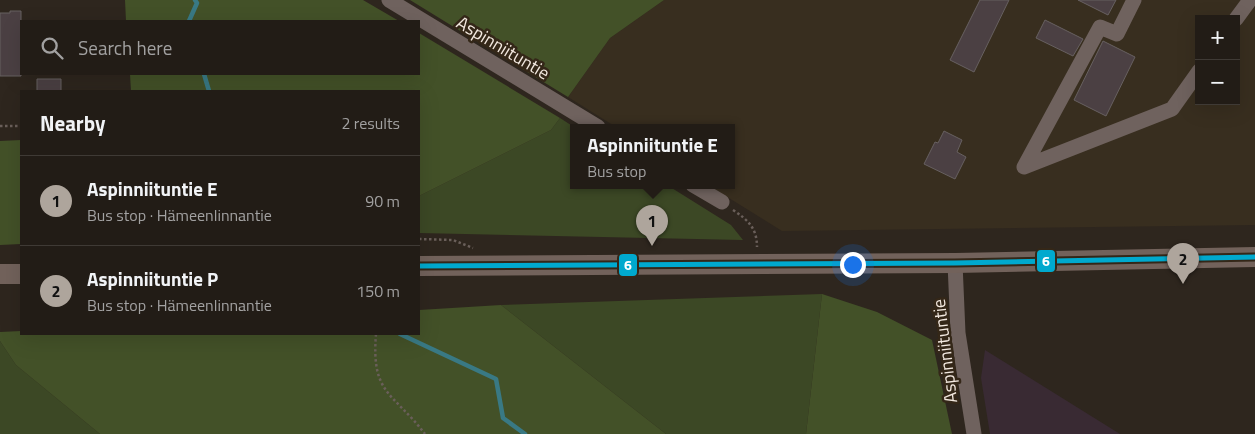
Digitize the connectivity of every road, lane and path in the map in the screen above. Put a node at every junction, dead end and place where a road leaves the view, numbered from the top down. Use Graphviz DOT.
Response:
graph roads {
  1 [pos="389,0"];
  2 [pos="1134,0"];
  3 [pos="1250,0"];
  4 [pos="1239,15"];
  5 [pos="1195,77"];
  6 [pos="593,124"];
  7 [pos="0,126"];
  8 [pos="20,126"];
  9 [pos="700,189"];
  10 [pos="722,202"];
  11 [pos="757,249"];
  12 [pos="1255,258"];
  13 [pos="955,263"];
  14 [pos="420,266"];
  15 [pos="0,274"];
  16 [pos="20,274"];
  17 [pos="376,335"];
  18 [pos="425,434"];
  19 [pos="974,434"];
  1 -- 6 [label="street, Aspinniituntie"];
  2 -- 5 [label="street"];
  3 -- 4 [label="street"];
  7 -- 8 [label="path"];
  9 -- 10 [label="street"];
  10 -- 11 [label="path"];
  12 -- 13 [label="main road"];
  13 -- 14 [label="main road"];
  13 -- 19 [label="street, Aspinniituntie"];
  15 -- 16 [label="main road"];
  17 -- 18 [label="path"];
}
